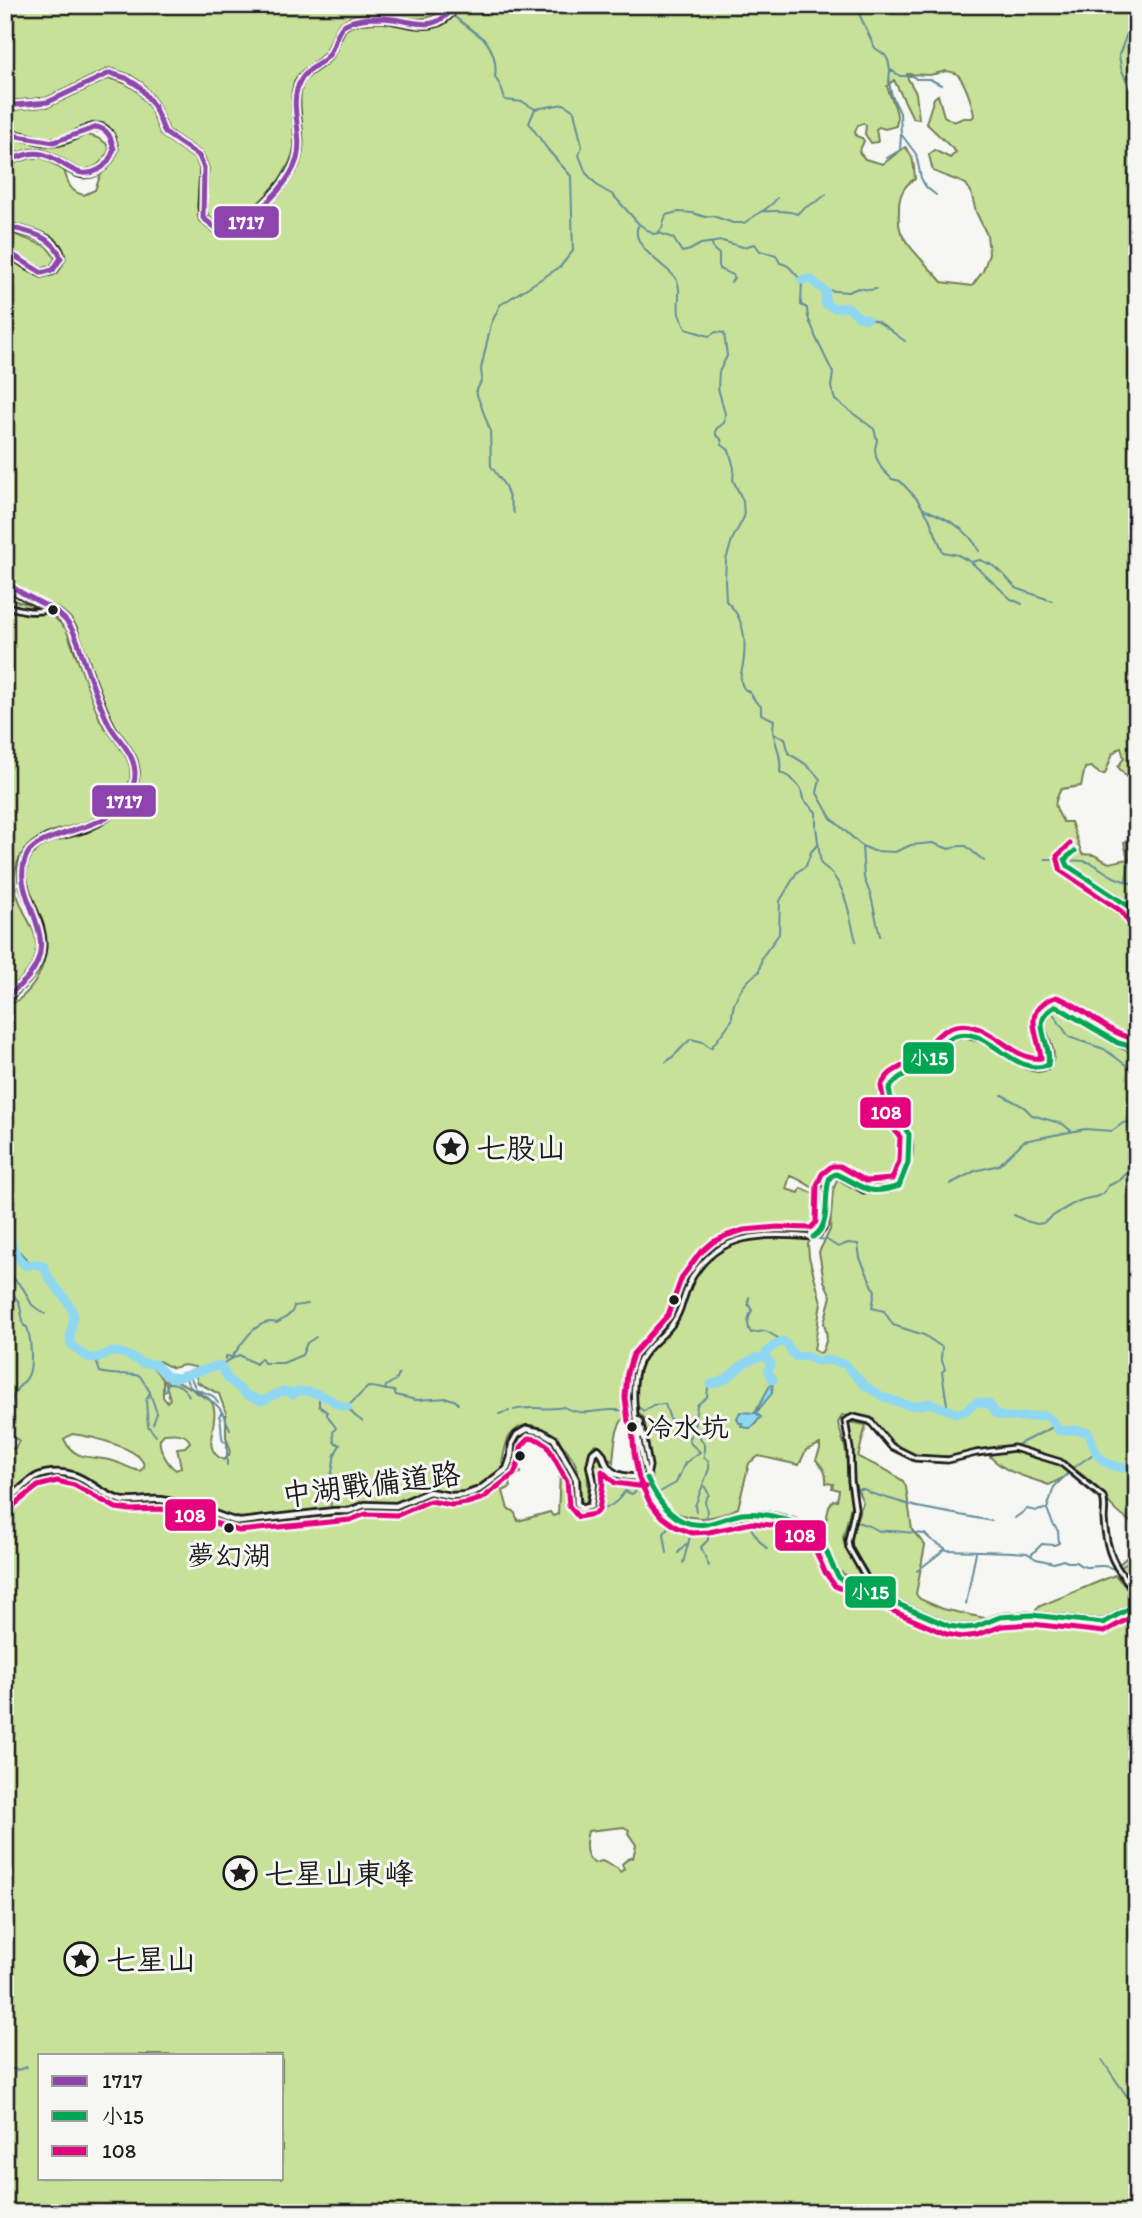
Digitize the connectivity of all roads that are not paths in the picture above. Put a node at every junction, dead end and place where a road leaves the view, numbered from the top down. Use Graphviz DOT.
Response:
graph roads {
  1 [pos="456,5"];
  2 [pos="5,106"];
  3 [pos="5,134"];
  4 [pos="5,162"];
  5 [pos="5,226"];
  6 [pos="5,250"];
  7 [pos="5,581"];
  8 [pos="5,605"];
  9 [pos="50,608"];
  10 [pos="1075,851"];
  11 [pos="1137,919"];
  12 [pos="5,998"];
  13 [pos="1137,1048"];
  14 [pos="637,1419"];
  15 [pos="641,1426"];
  16 [pos="644,1435"];
  17 [pos="647,1478"];
  18 [pos="5,1501"];
  19 [pos="868,1590"];
  20 [pos="1137,1592"];
  21 [pos="1137,1604"];
  1 -- 2 [label="main road"];
  3 -- 4 [label="main road"];
  5 -- 6 [label="main road"];
  7 -- 9 [label="main road"];
  8 -- 9 [label="street"];
  9 -- 12 [label="main road"];
  10 -- 11 [label="street"];
  13 -- 14 [label="street"];
  14 -- 15 [label="street"];
  14 -- 16 [label="street"];
  14 -- 17 [label="street"];
  15 -- 16 [label="street"];
  15 -- 17 [label="street"];
  16 -- 17 [label="street"];
  17 -- 18 [label="street, 中湖戰備道路"];
  17 -- 19 [label="street"];
  19 -- 20 [label="street"];
  19 -- 21 [label="street"];
}
